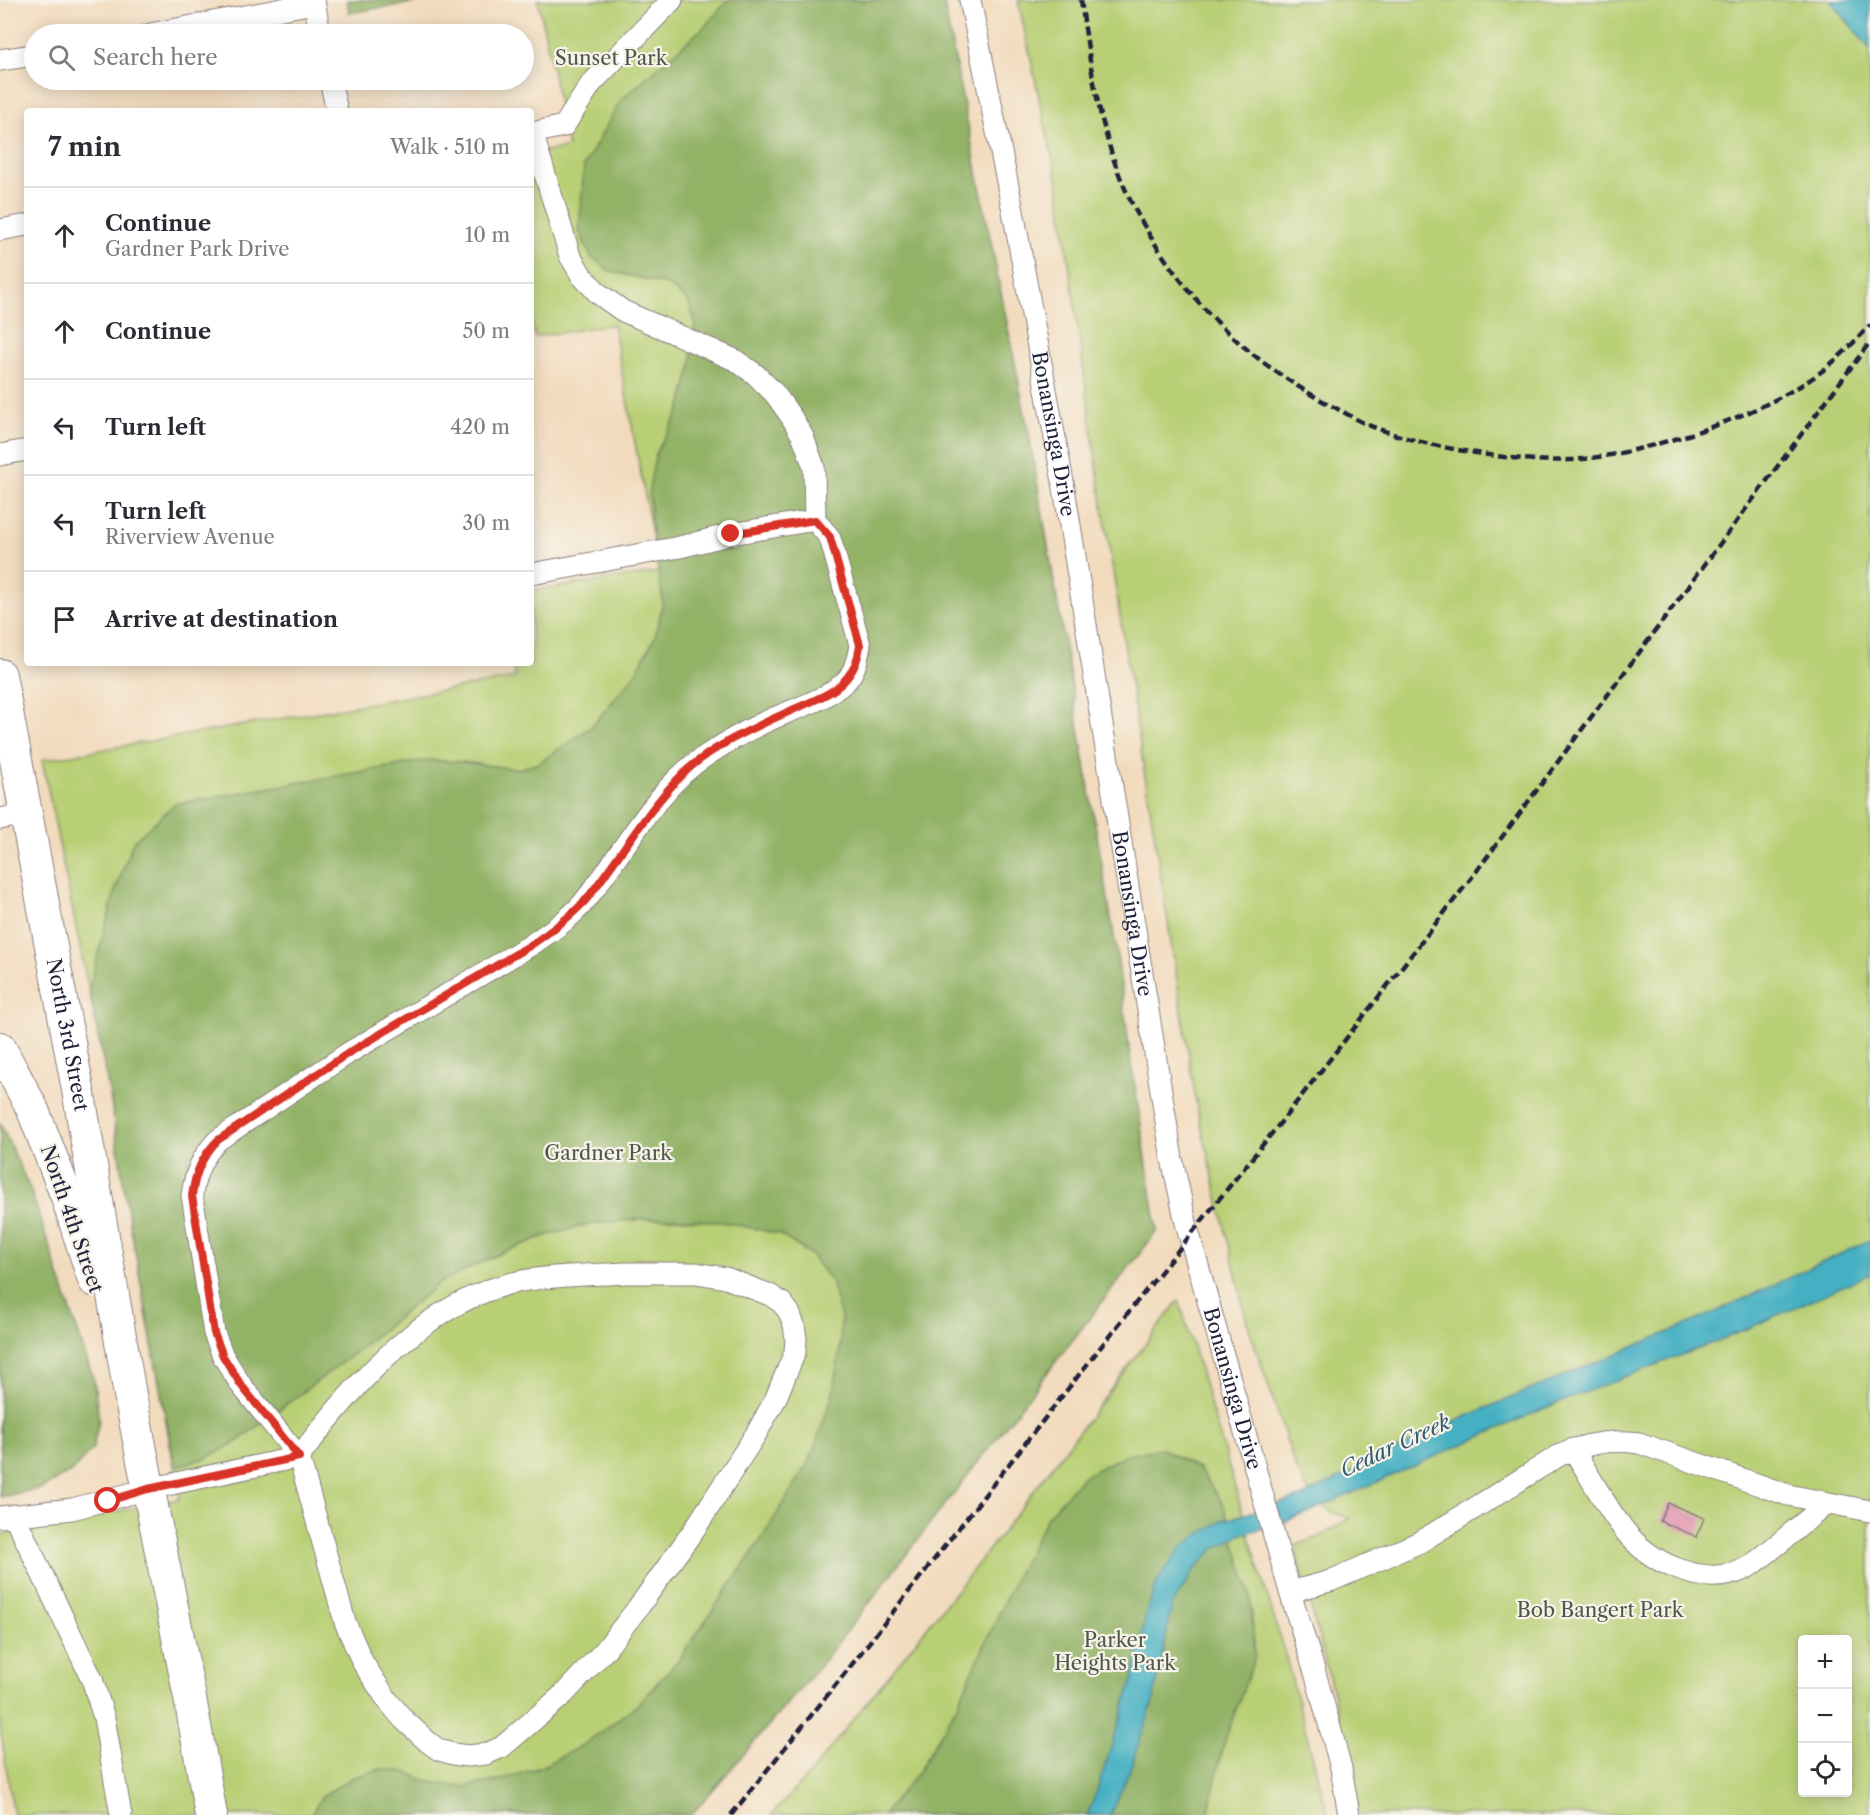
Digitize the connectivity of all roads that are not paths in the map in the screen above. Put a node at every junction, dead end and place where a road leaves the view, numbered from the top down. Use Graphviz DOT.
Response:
graph roads {
  1 [pos="672,0"];
  2 [pos="970,0"];
  3 [pos="314,1"];
  4 [pos="200,24"];
  5 [pos="318,24"];
  6 [pos="24,56"];
  7 [pos="0,60"];
  8 [pos="333,90"];
  9 [pos="337,108"];
  10 [pos="534,132"];
  11 [pos="534,139"];
  12 [pos="24,226"];
  13 [pos="0,230"];
  14 [pos="24,451"];
  15 [pos="0,455"];
  16 [pos="815,520"];
  17 [pos="534,573"];
  18 [pos="0,675"];
  19 [pos="13,817"];
  20 [pos="0,1048"];
  21 [pos="130,1395"];
  22 [pos="1573,1449"];
  23 [pos="299,1457"];
  24 [pos="148,1489"];
  25 [pos="1827,1504"];
  26 [pos="1870,1511"];
  27 [pos="7,1516"];
  28 [pos="1290,1592"];
  29 [pos="121,1815"];
  30 [pos="211,1815"];
  31 [pos="1349,1815"];
  1 -- 10 [label="street"];
  2 -- 28 [label="street, Bonansinga Drive"];
  3 -- 4 [label="street"];
  3 -- 5 [label="street"];
  6 -- 7 [label="street"];
  8 -- 9 [label="street"];
  11 -- 16 [label="street"];
  12 -- 13 [label="street"];
  14 -- 15 [label="street"];
  16 -- 17 [label="street"];
  16 -- 23 [label="street"];
  18 -- 19 [label="highway, North 3rd Street"];
  19 -- 21 [label="highway, North 3rd Street"];
  20 -- 21 [label="highway, North 4th Street"];
  21 -- 24 [label="highway"];
  22 -- 25 [label="street"];
  22 -- 25 [label="street"];
  22 -- 28 [label="street"];
  23 -- 23 [label="street"];
  23 -- 24 [label="street"];
  24 -- 27 [label="street"];
  24 -- 30 [label="highway"];
  25 -- 26 [label="street"];
  27 -- 29 [label="street"];
  28 -- 31 [label="street, Bonansinga Drive"];
}
